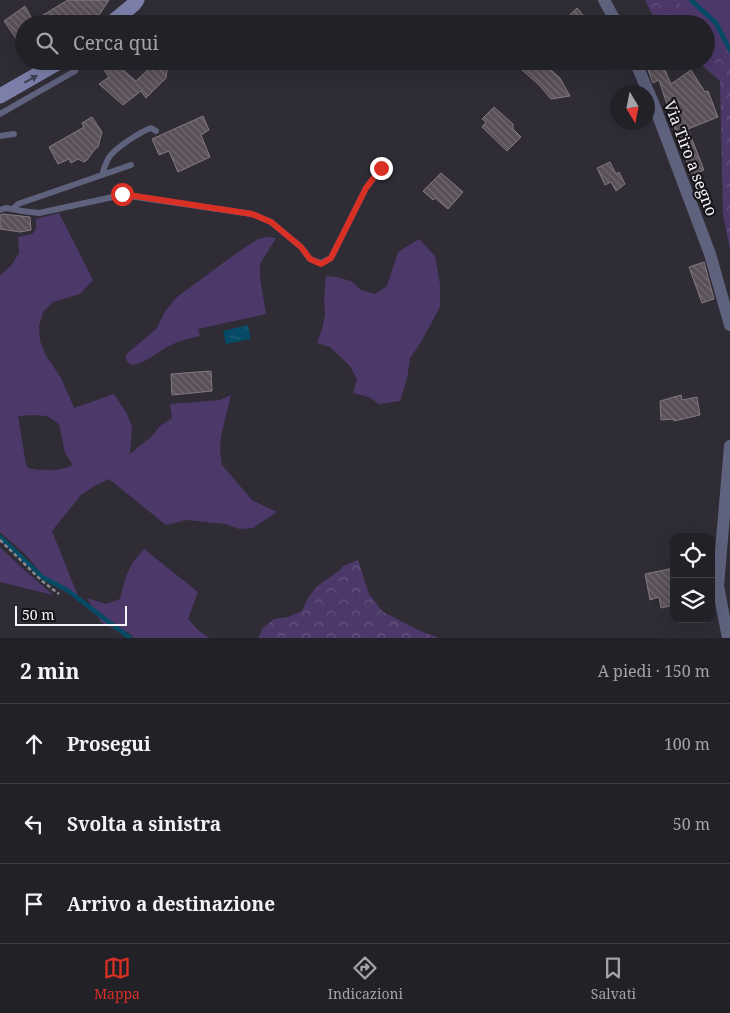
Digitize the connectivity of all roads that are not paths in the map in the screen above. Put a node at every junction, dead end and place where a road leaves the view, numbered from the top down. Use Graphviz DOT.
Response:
graph roads {
  1 [pos="137,0"];
  2 [pos="604,0"];
  3 [pos="121,15"];
  4 [pos="612,15"];
  5 [pos="45,70"];
  6 [pos="639,70"];
  7 [pos="75,71"];
  8 [pos="0,96"];
  9 [pos="0,114"];
  10 [pos="156,131"];
  11 [pos="14,134"];
  12 [pos="0,136"];
  13 [pos="131,166"];
  14 [pos="381,168"];
  15 [pos="102,175"];
  16 [pos="14,209"];
  17 [pos="0,210"];
  18 [pos="730,326"];
  19 [pos="730,446"];
  20 [pos="726,532"];
  21 [pos="728,638"];
  1 -- 3 [label="main road"];
  2 -- 4 [label="street"];
  8 -- 5 [label="main road, one-way"];
  6 -- 18 [label="street, Via Tiro a segno"];
  7 -- 9 [label="lane"];
  10 -- 15 [label="lane"];
  11 -- 12 [label="lane"];
  13 -- 15 [label="lane"];
  14 -- 16 [label="lane"];
  15 -- 16 [label="lane"];
  16 -- 17 [label="lane"];
  19 -- 20 [label="street"];
  20 -- 21 [label="street"];
}
